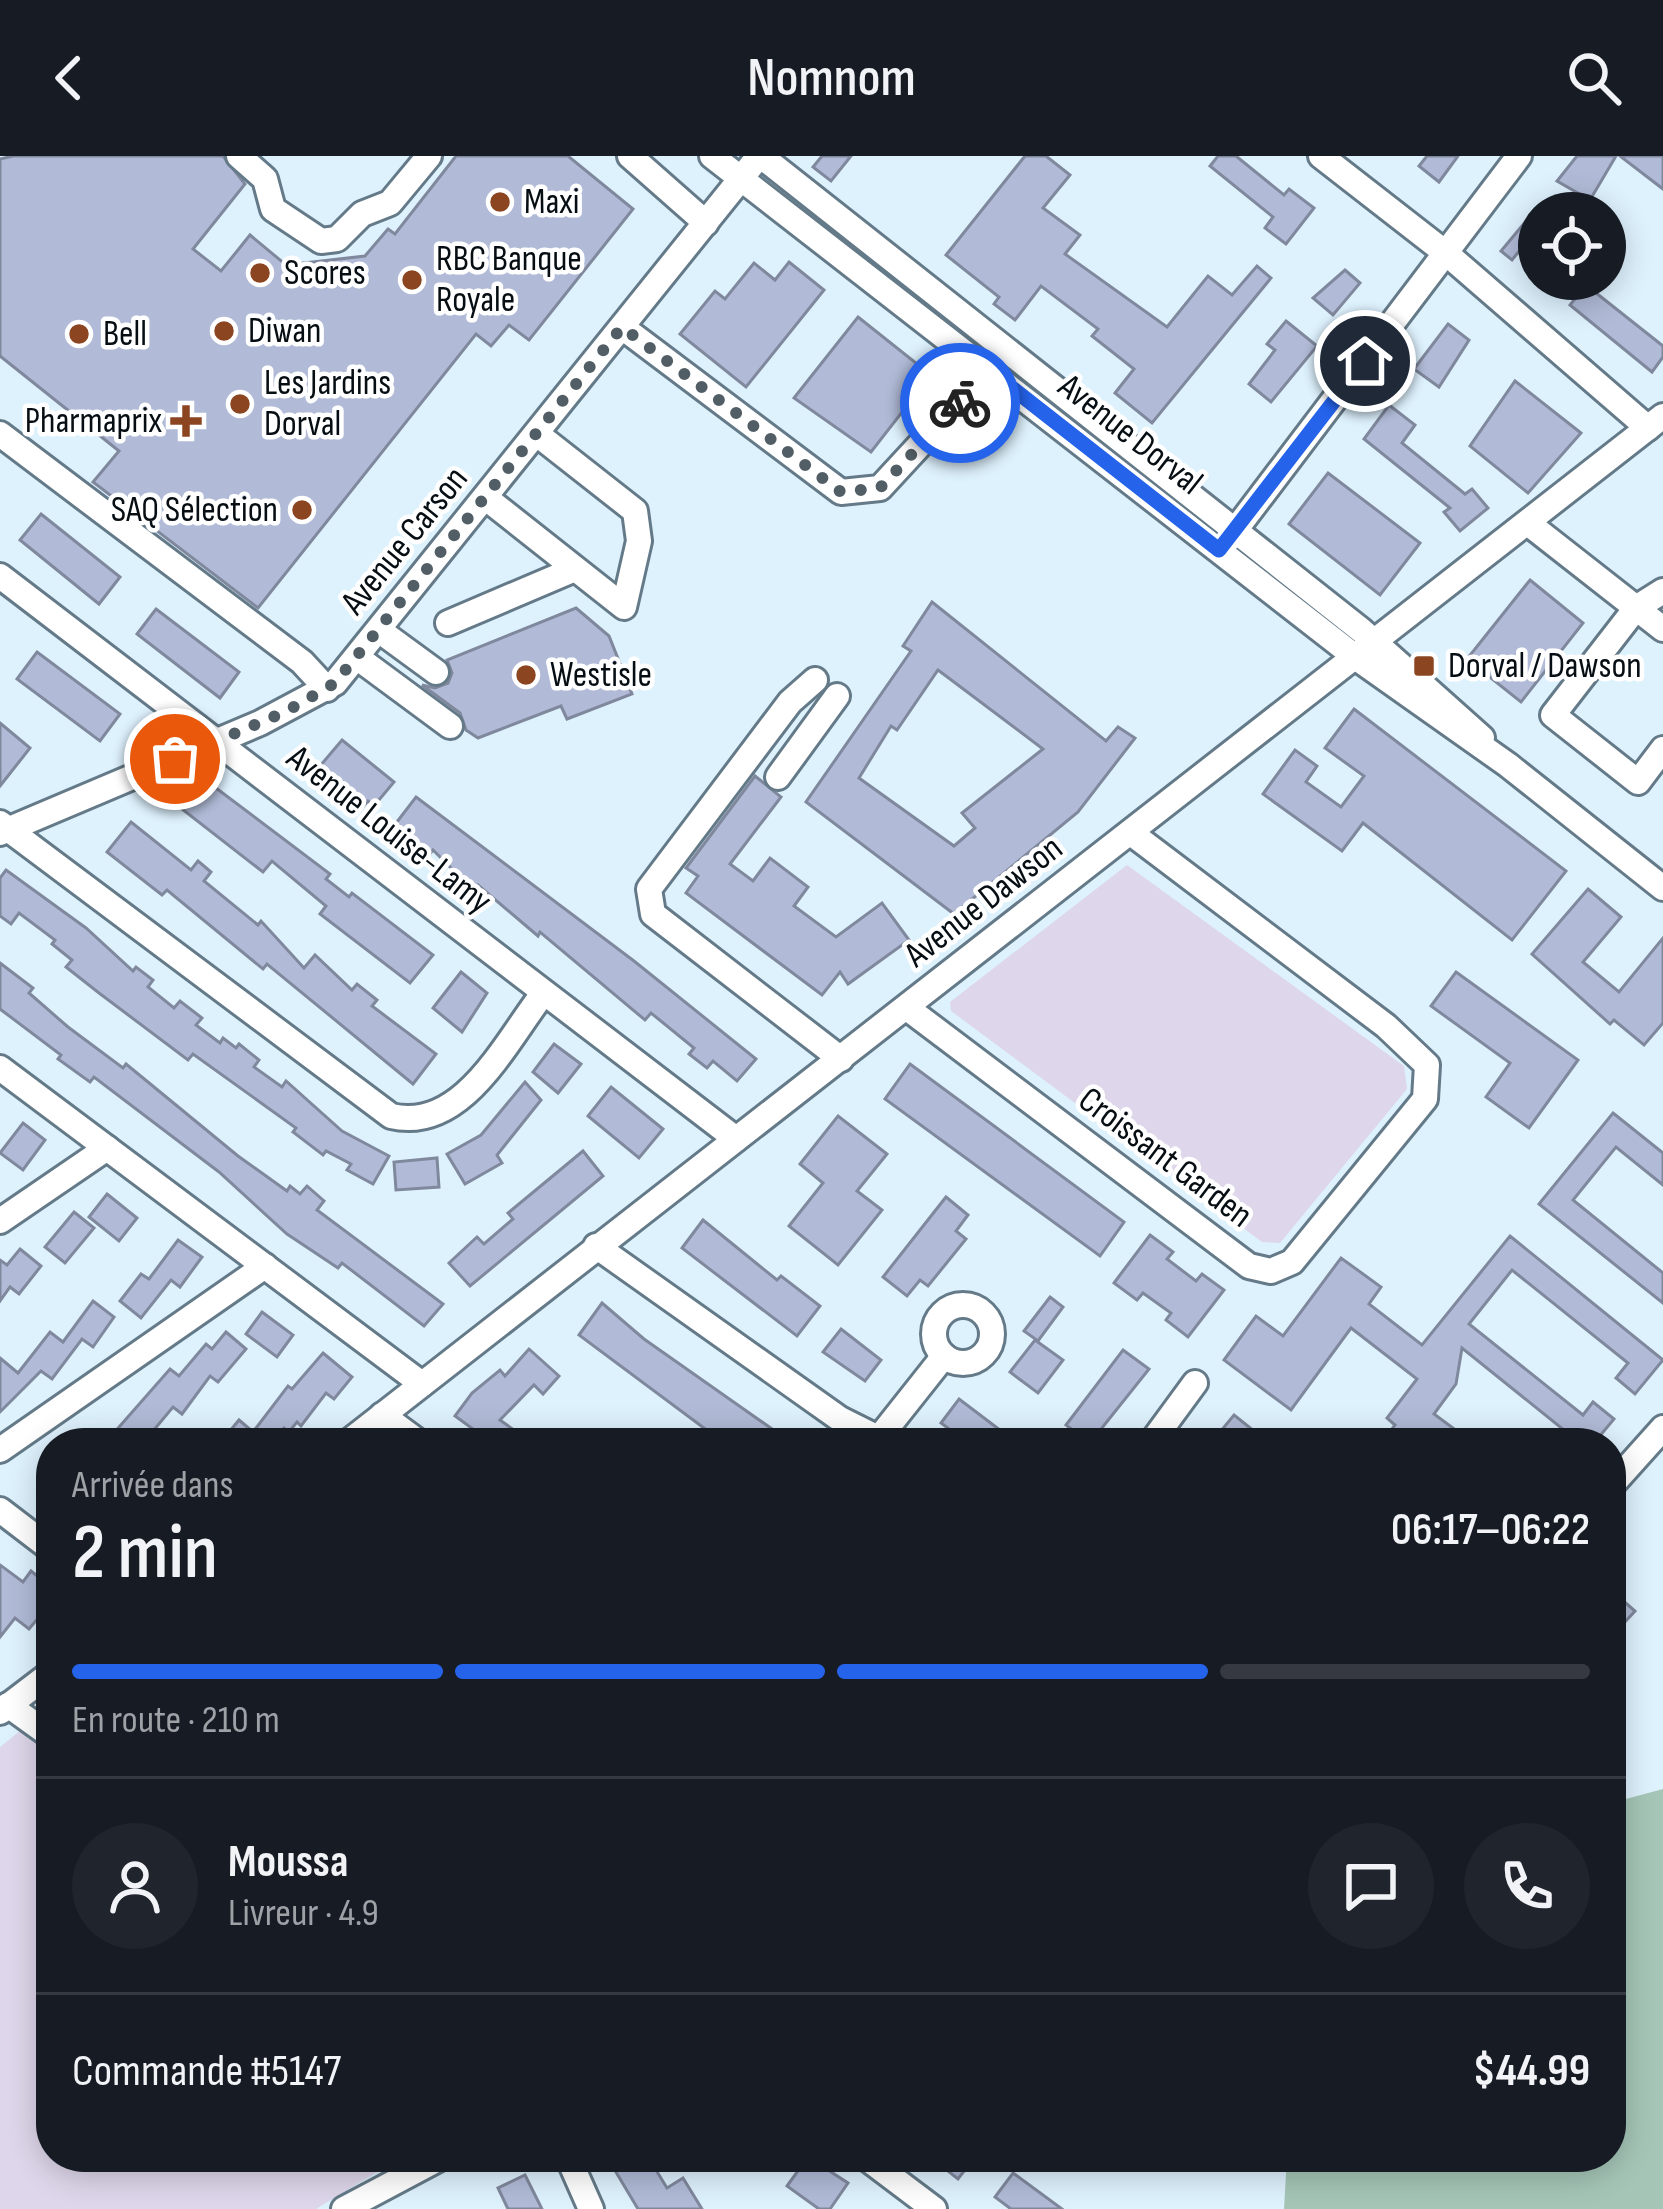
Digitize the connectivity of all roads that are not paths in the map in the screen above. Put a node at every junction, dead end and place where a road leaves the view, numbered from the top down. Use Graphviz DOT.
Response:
graph roads {
  1 [pos="239,156"];
  2 [pos="429,156"];
  3 [pos="630,156"];
  4 [pos="712,156"];
  5 [pos="760,156"];
  6 [pos="1321,156"];
  7 [pos="1519,156"];
  8 [pos="741,178"];
  9 [pos="706,223"];
  10 [pos="1447,254"];
  11 [pos="622,327"];
  12 [pos="989,370"];
  13 [pos="1655,422"];
  14 [pos="0,434"];
  15 [pos="537,434"];
  16 [pos="486,498"];
  17 [pos="1528,524"];
  18 [pos="1227,541"];
  19 [pos="575,569"];
  20 [pos="0,576"];
  21 [pos="1663,591"];
  22 [pos="1636,608"];
  23 [pos="448,623"];
  24 [pos="1663,629"];
  25 [pos="380,631"];
  26 [pos="1367,651"];
  27 [pos="358,658"];
  28 [pos="436,672"];
  29 [pos="815,680"];
  30 [pos="327,689"];
  31 [pos="836,696"];
  32 [pos="450,727"];
  33 [pos="216,742"];
  34 [pos="1663,749"];
  35 [pos="778,777"];
  36 [pos="3,828"];
  37 [pos="1131,832"];
  38 [pos="1663,888"];
  39 [pos="542,995"];
  40 [pos="907,1008"];
  41 [pos="841,1059"];
  42 [pos="0,1068"];
  43 [pos="736,1139"];
  44 [pos="107,1148"];
  45 [pos="0,1221"];
  46 [pos="596,1246"];
  47 [pos="265,1266"];
  48 [pos="944,1356"];
  49 [pos="1195,1383"];
  50 [pos="422,1384"];
  51 [pos="382,1415"];
  52 [pos="366,1428"];
  53 [pos="400,1428"];
  54 [pos="858,1428"];
  55 [pos="893,1428"];
  56 [pos="1162,1428"];
  57 [pos="1663,1428"];
  58 [pos="0,1450"];
  59 [pos="1626,1469"];
  60 [pos="0,1510"];
  61 [pos="36,1538"];
  62 [pos="36,1684"];
  63 [pos="4,1709"];
  64 [pos="36,1727"];
  65 [pos="414,2172"];
  66 [pos="575,2172"];
  67 [pos="885,2172"];
  68 [pos="344,2209"];
  69 [pos="591,2209"];
  70 [pos="934,2209"];
  1 -- 2 [label="street"];
  3 -- 9 [label="street"];
  4 -- 8 [label="street, Avenue Dorval"];
  5 -- 8 [label="street, Avenue Carson"];
  5 -- 18 [label="street, Avenue Dorval"];
  6 -- 10 [label="street"];
  7 -- 10 [label="street"];
  8 -- 9 [label="street, Avenue Carson"];
  8 -- 12 [label="street, Avenue Dorval"];
  9 -- 11 [label="street, Avenue Carson"];
  10 -- 13 [label="street"];
  10 -- 18 [label="street"];
  11 -- 12 [label="street"];
  11 -- 15 [label="street, Avenue Carson"];
  12 -- 18 [label="street, Avenue Dorval"];
  13 -- 17 [label="street, Avenue Dawson"];
  14 -- 30 [label="street"];
  15 -- 16 [label="street, Avenue Carson"];
  15 -- 19 [label="street"];
  16 -- 19 [label="street"];
  16 -- 25 [label="street, Avenue Carson"];
  17 -- 22 [label="street"];
  17 -- 26 [label="street, Avenue Dawson"];
  18 -- 26 [label="street, Avenue Dorval"];
  19 -- 23 [label="street"];
  20 -- 33 [label="street, Avenue Louise-Lamy"];
  21 -- 22 [label="street"];
  22 -- 24 [label="street"];
  22 -- 34 [label="street"];
  25 -- 27 [label="street, Avenue Carson"];
  25 -- 28 [label="street"];
  26 -- 37 [label="street, Avenue Dawson"];
  26 -- 38 [label="street, Avenue Dorval"];
  27 -- 30 [label="street, Avenue Carson"];
  27 -- 32 [label="street"];
  29 -- 41 [label="street"];
  30 -- 33 [label="street, Avenue Carson"];
  31 -- 35 [label="street"];
  33 -- 36 [label="street, Avenue Carson"];
  33 -- 39 [label="street, Avenue Louise-Lamy"];
  36 -- 39 [label="street"];
  37 -- 40 [label="street, Avenue Dawson"];
  37 -- 40 [label="street, Croissant Garden"];
  39 -- 43 [label="street, Avenue Louise-Lamy"];
  40 -- 41 [label="street, Avenue Dawson"];
  41 -- 43 [label="street, Avenue Dawson"];
  42 -- 44 [label="street"];
  43 -- 46 [label="street, Avenue Dawson"];
  44 -- 45 [label="street"];
  44 -- 47 [label="street"];
  46 -- 50 [label="street, Avenue Dawson"];
  46 -- 54 [label="street"];
  47 -- 50 [label="street"];
  47 -- 58 [label="street"];
  48 -- 55 [label="street"];
  49 -- 56 [label="street"];
  50 -- 51 [label="street, Avenue Dawson"];
  51 -- 52 [label="street, Avenue Dawson"];
  51 -- 53 [label="street"];
  57 -- 59 [label="street"];
  60 -- 61 [label="street"];
  62 -- 63 [label="street"];
  63 -- 64 [label="street"];
  65 -- 68 [label="street"];
  66 -- 69 [label="street"];
  67 -- 70 [label="street"];
}
